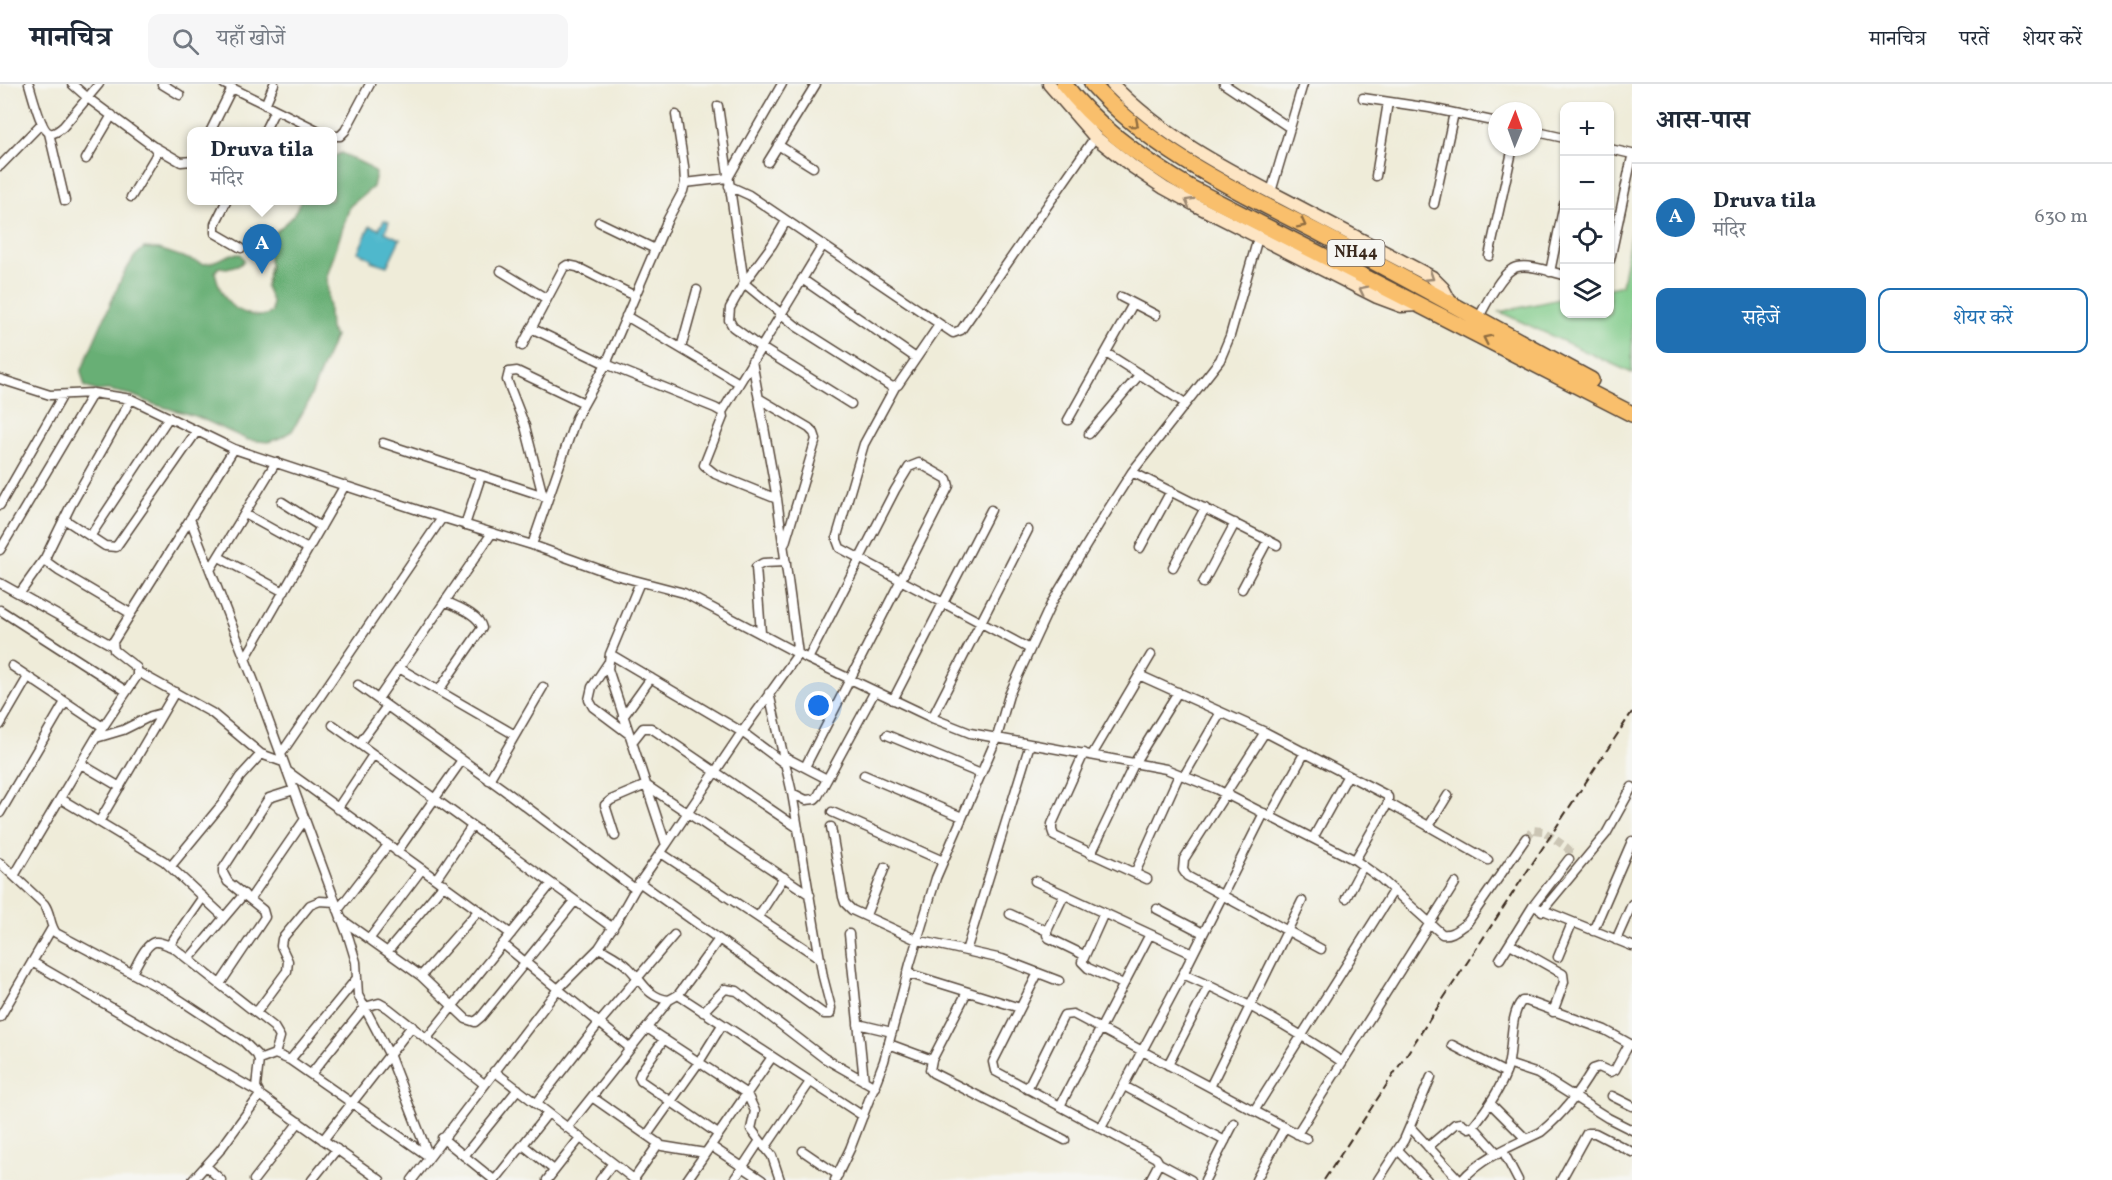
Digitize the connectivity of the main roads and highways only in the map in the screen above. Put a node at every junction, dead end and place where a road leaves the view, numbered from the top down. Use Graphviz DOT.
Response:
graph roads {
  1 [pos="1064,84"];
  2 [pos="1092,84"];
  3 [pos="1632,403"];
  4 [pos="1632,414"];
  4 -- 1 [label="highway, NH44, one-way"];
  2 -- 3 [label="highway, NH44, one-way"];
}
